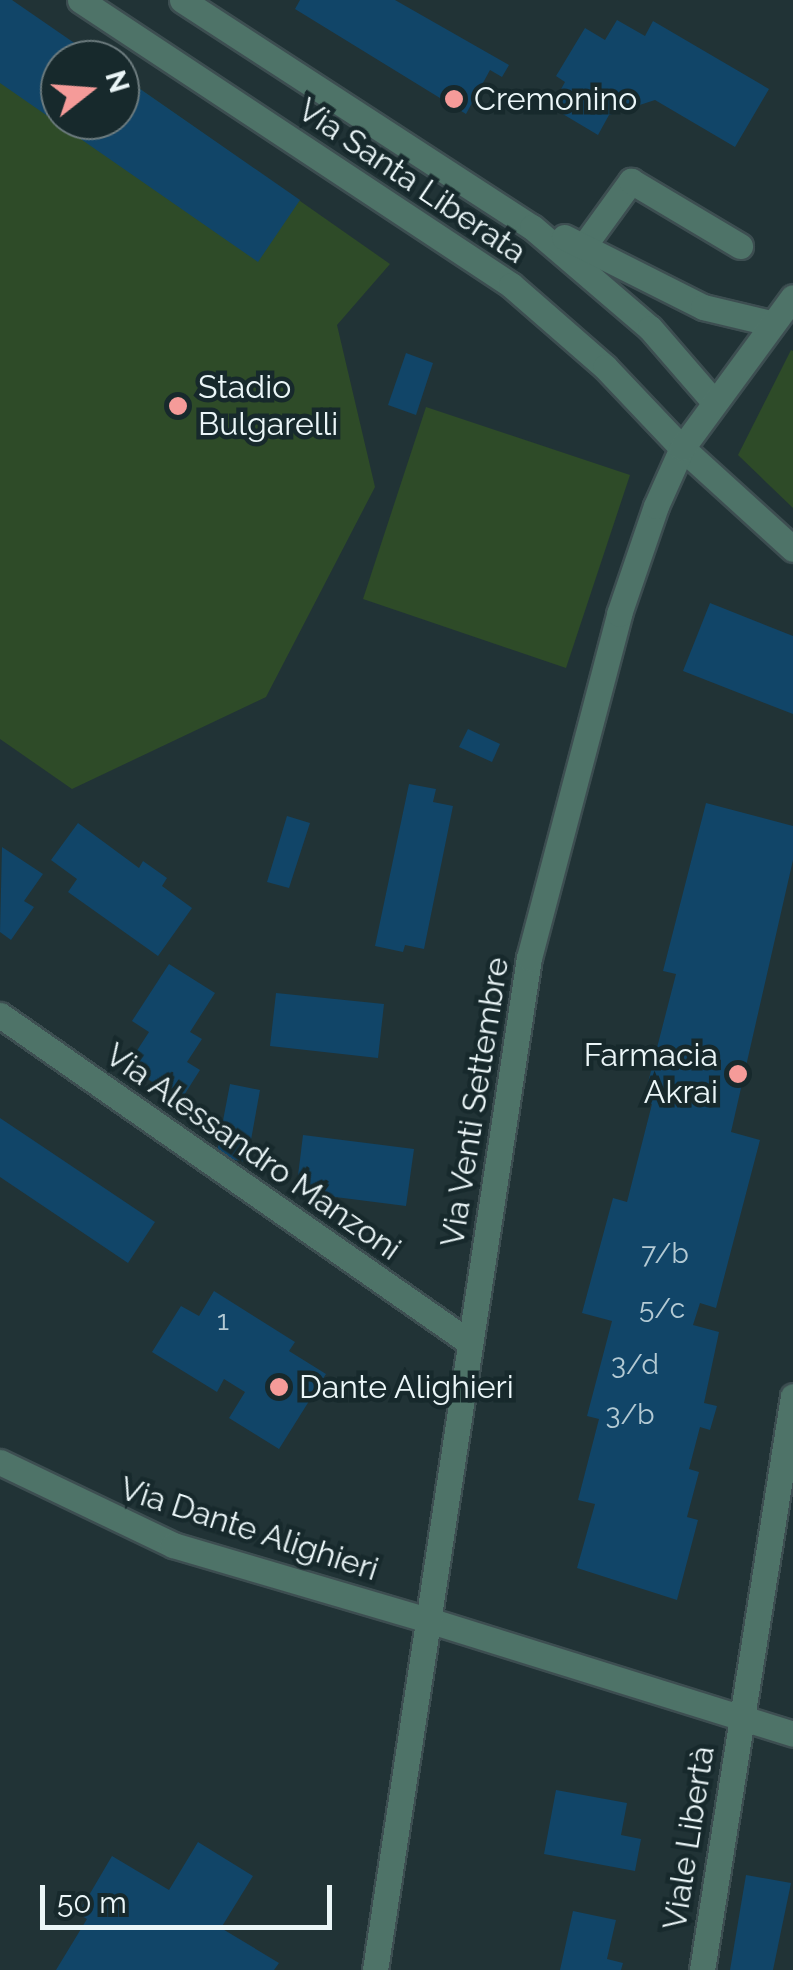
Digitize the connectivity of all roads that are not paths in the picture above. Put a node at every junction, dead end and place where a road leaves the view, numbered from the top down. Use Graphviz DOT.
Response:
graph roads {
  1 [pos="80,0"];
  2 [pos="182,0"];
  3 [pos="480,192"];
  4 [pos="740,246"];
  5 [pos="583,247"];
  6 [pos="793,297"];
  7 [pos="770,323"];
  8 [pos="714,402"];
  9 [pos="682,448"];
  10 [pos="793,548"];
  11 [pos="0,1016"];
  12 [pos="469,1342"];
  13 [pos="793,1396"];
  14 [pos="0,1462"];
  15 [pos="428,1620"];
  16 [pos="740,1723"];
  17 [pos="793,1734"];
  18 [pos="793,1748"];
  19 [pos="376,1970"];
  20 [pos="702,1970"];
  1 -- 9 [label="street, Via Santa Liberata"];
  2 -- 3 [label="street, Via Santa Liberata"];
  3 -- 5 [label="street, Via Santa Liberata"];
  3 -- 8 [label="street, Via Santa Liberata"];
  4 -- 5 [label="street"];
  5 -- 7 [label="street, Via Santa Liberata"];
  6 -- 7 [label="street, Via Venti Settembre"];
  7 -- 8 [label="street, Via Venti Settembre"];
  8 -- 9 [label="street, Via Venti Settembre"];
  9 -- 10 [label="street, Via Santa Liberata"];
  9 -- 12 [label="street, Via Venti Settembre"];
  11 -- 12 [label="street, Via Alessandro Manzoni"];
  12 -- 15 [label="street, Via Venti Settembre"];
  13 -- 16 [label="street, Viale Libertà"];
  14 -- 15 [label="street, Via Dante Alighieri"];
  15 -- 16 [label="street, Via Dante Alighieri"];
  15 -- 19 [label="street, Via Venti Settembre"];
  16 -- 17 [label="street"];
  16 -- 18 [label="street"];
  16 -- 20 [label="street, Viale Libertà"];
}
